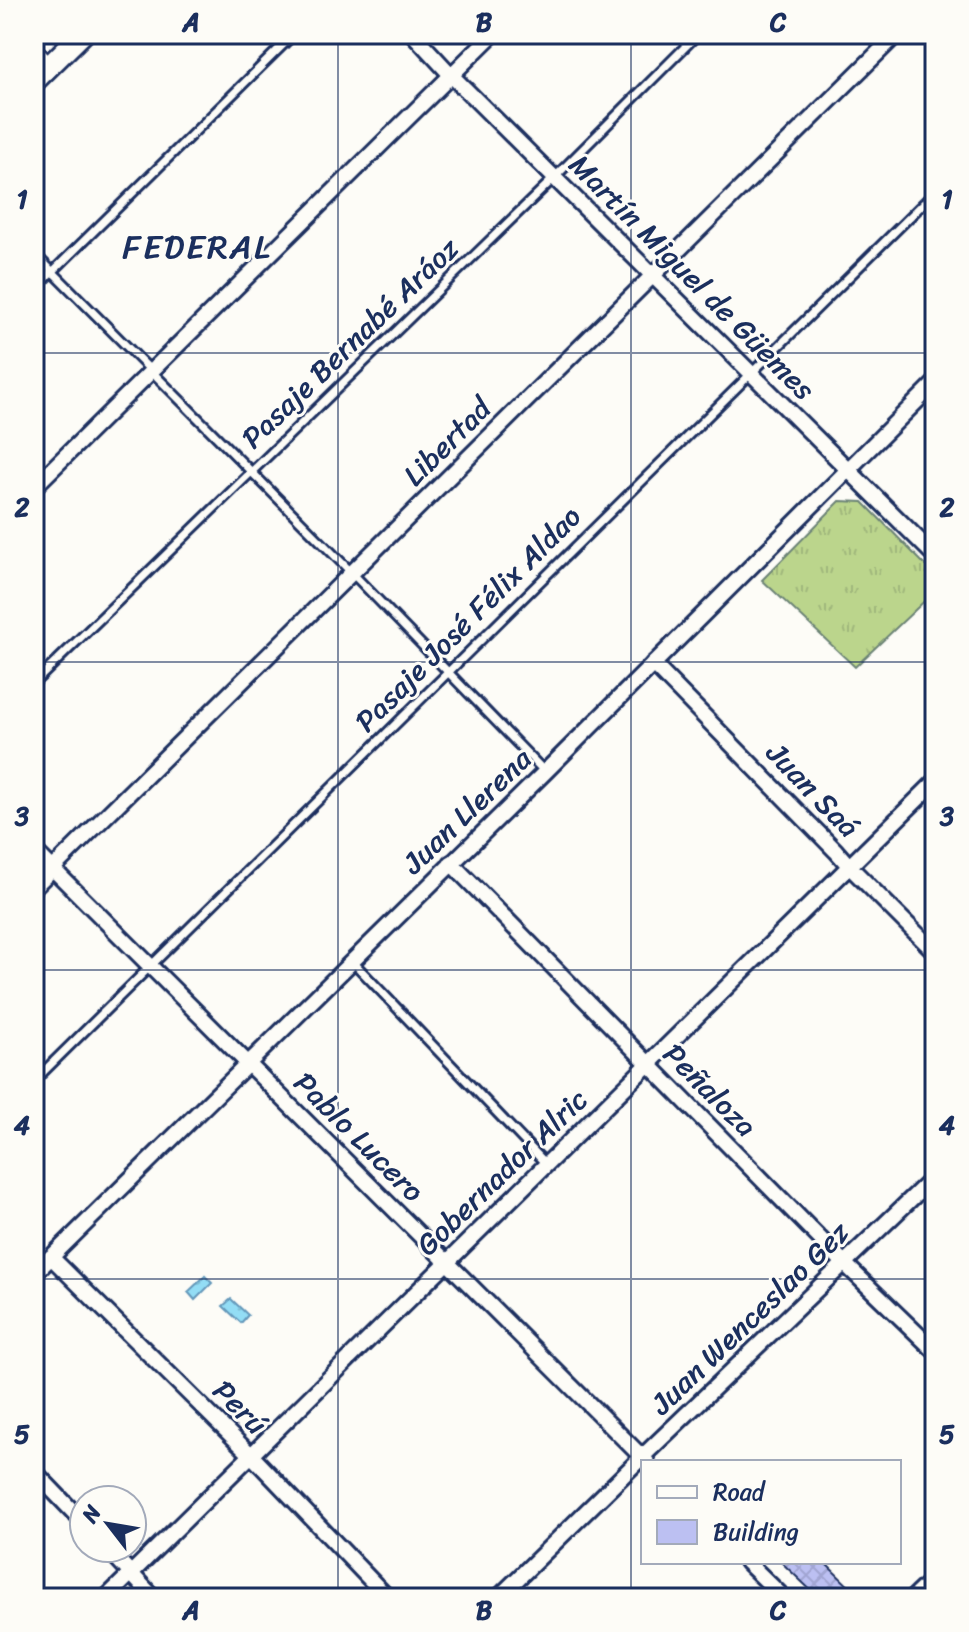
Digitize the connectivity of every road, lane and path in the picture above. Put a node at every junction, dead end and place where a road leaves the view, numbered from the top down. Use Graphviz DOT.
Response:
graph roads {
  1 [pos="82,34"];
  2 [pos="294,34"];
  3 [pos="413,34"];
  4 [pos="493,34"];
  5 [pos="698,34"];
  6 [pos="897,34"];
  7 [pos="34,50"];
  8 [pos="50,66"];
  9 [pos="451,75"];
  10 [pos="34,81"];
  11 [pos="554,178"];
  12 [pos="935,192"];
  13 [pos="34,253"];
  14 [pos="52,272"];
  15 [pos="652,275"];
  16 [pos="34,290"];
  17 [pos="151,372"];
  18 [pos="751,373"];
  19 [pos="935,383"];
  20 [pos="848,470"];
  21 [pos="252,472"];
  22 [pos="34,487"];
  23 [pos="935,556"];
  24 [pos="352,573"];
  25 [pos="653,664"];
  26 [pos="448,672"];
  27 [pos="34,683"];
  28 [pos="545,772"];
  29 [pos="935,782"];
  30 [pos="34,850"];
  31 [pos="451,863"];
  32 [pos="850,867"];
  33 [pos="53,869"];
  34 [pos="34,887"];
  35 [pos="935,952"];
  36 [pos="352,960"];
  37 [pos="150,966"];
  38 [pos="248,1063"];
  39 [pos="649,1064"];
  40 [pos="34,1081"];
  41 [pos="547,1164"];
  42 [pos="935,1176"];
  43 [pos="51,1257"];
  44 [pos="447,1262"];
  45 [pos="845,1264"];
  46 [pos="34,1274"];
  47 [pos="935,1351"];
  48 [pos="251,1455"];
  49 [pos="644,1460"];
  50 [pos="641,1463"];
  51 [pos="34,1471"];
  52 [pos="68,1506"];
  53 [pos="122,1564"];
  54 [pos="749,1564"];
  55 [pos="131,1573"];
  56 [pos="935,1581"];
  57 [pos="106,1598"];
  58 [pos="154,1598"];
  59 [pos="388,1598"];
  60 [pos="498,1598"];
  61 [pos="784,1598"];
  62 [pos="917,1598"];
  1 -- 8 [label="main road"];
  2 -- 14 [label="lane"];
  3 -- 9 [label="street, Martín Miguel de Güemes"];
  4 -- 9 [label="street"];
  5 -- 11 [label="lane, Pasaje Bernabé Aráoz"];
  6 -- 15 [label="street, Libertad"];
  7 -- 8 [label="street"];
  8 -- 10 [label="main road"];
  9 -- 11 [label="street, Martín Miguel de Güemes"];
  9 -- 17 [label="street"];
  11 -- 15 [label="street, Martín Miguel de Güemes"];
  11 -- 21 [label="lane, Pasaje Bernabé Aráoz"];
  12 -- 18 [label="lane, Pasaje José Félix Aldao"];
  13 -- 14 [label="lane"];
  14 -- 16 [label="lane"];
  14 -- 17 [label="lane"];
  15 -- 18 [label="street, Martín Miguel de Güemes"];
  15 -- 24 [label="street, Libertad"];
  17 -- 21 [label="lane"];
  17 -- 22 [label="street"];
  18 -- 20 [label="street, Martín Miguel de Güemes"];
  18 -- 26 [label="lane, Pasaje José Félix Aldao"];
  19 -- 20 [label="street, Juan Llerena"];
  20 -- 23 [label="street, Martín Miguel de Güemes"];
  20 -- 25 [label="street, Juan Llerena"];
  21 -- 24 [label="lane"];
  21 -- 27 [label="lane, Pasaje Bernabé Aráoz"];
  24 -- 26 [label="lane"];
  24 -- 33 [label="street, Libertad"];
  25 -- 28 [label="street, Juan Llerena"];
  25 -- 32 [label="street, Juan Saá"];
  26 -- 28 [label="lane"];
  26 -- 37 [label="lane, Pasaje José Félix Aldao"];
  28 -- 31 [label="street, Juan Llerena"];
  29 -- 32 [label="street, Gobernador Alric"];
  30 -- 33 [label="street, Pablo Lucero"];
  31 -- 36 [label="street, Juan Llerena"];
  31 -- 39 [label="street, Peñaloza"];
  32 -- 35 [label="street, Juan Saá"];
  32 -- 39 [label="street, Gobernador Alric"];
  33 -- 34 [label="street, Libertad"];
  33 -- 37 [label="street, Pablo Lucero"];
  36 -- 38 [label="street, Juan Llerena"];
  36 -- 41 [label="lane"];
  37 -- 38 [label="street, Pablo Lucero"];
  37 -- 40 [label="lane, Pasaje José Félix Aldao"];
  38 -- 43 [label="street, Juan Llerena"];
  38 -- 44 [label="street, Pablo Lucero"];
  39 -- 41 [label="street, Gobernador Alric"];
  39 -- 45 [label="street, Peñaloza"];
  41 -- 44 [label="street, Gobernador Alric"];
  42 -- 45 [label="street, Juan Wenceslao Gez"];
  43 -- 46 [label="street, Juan Llerena"];
  43 -- 48 [label="street, Perú"];
  44 -- 48 [label="street, Gobernador Alric"];
  44 -- 49 [label="street, Pablo Lucero"];
  45 -- 47 [label="street, Peñaloza"];
  45 -- 49 [label="street, Juan Wenceslao Gez"];
  48 -- 55 [label="street, Gobernador Alric"];
  48 -- 59 [label="street, Perú"];
  50 -- 60 [label="street, Juan Wenceslao Gez"];
  51 -- 52 [label="street"];
  53 -- 55 [label="street"];
  54 -- 61 [label="street"];
  55 -- 57 [label="street, Gobernador Alric"];
  55 -- 58 [label="street"];
  56 -- 62 [label="main road"];
}
